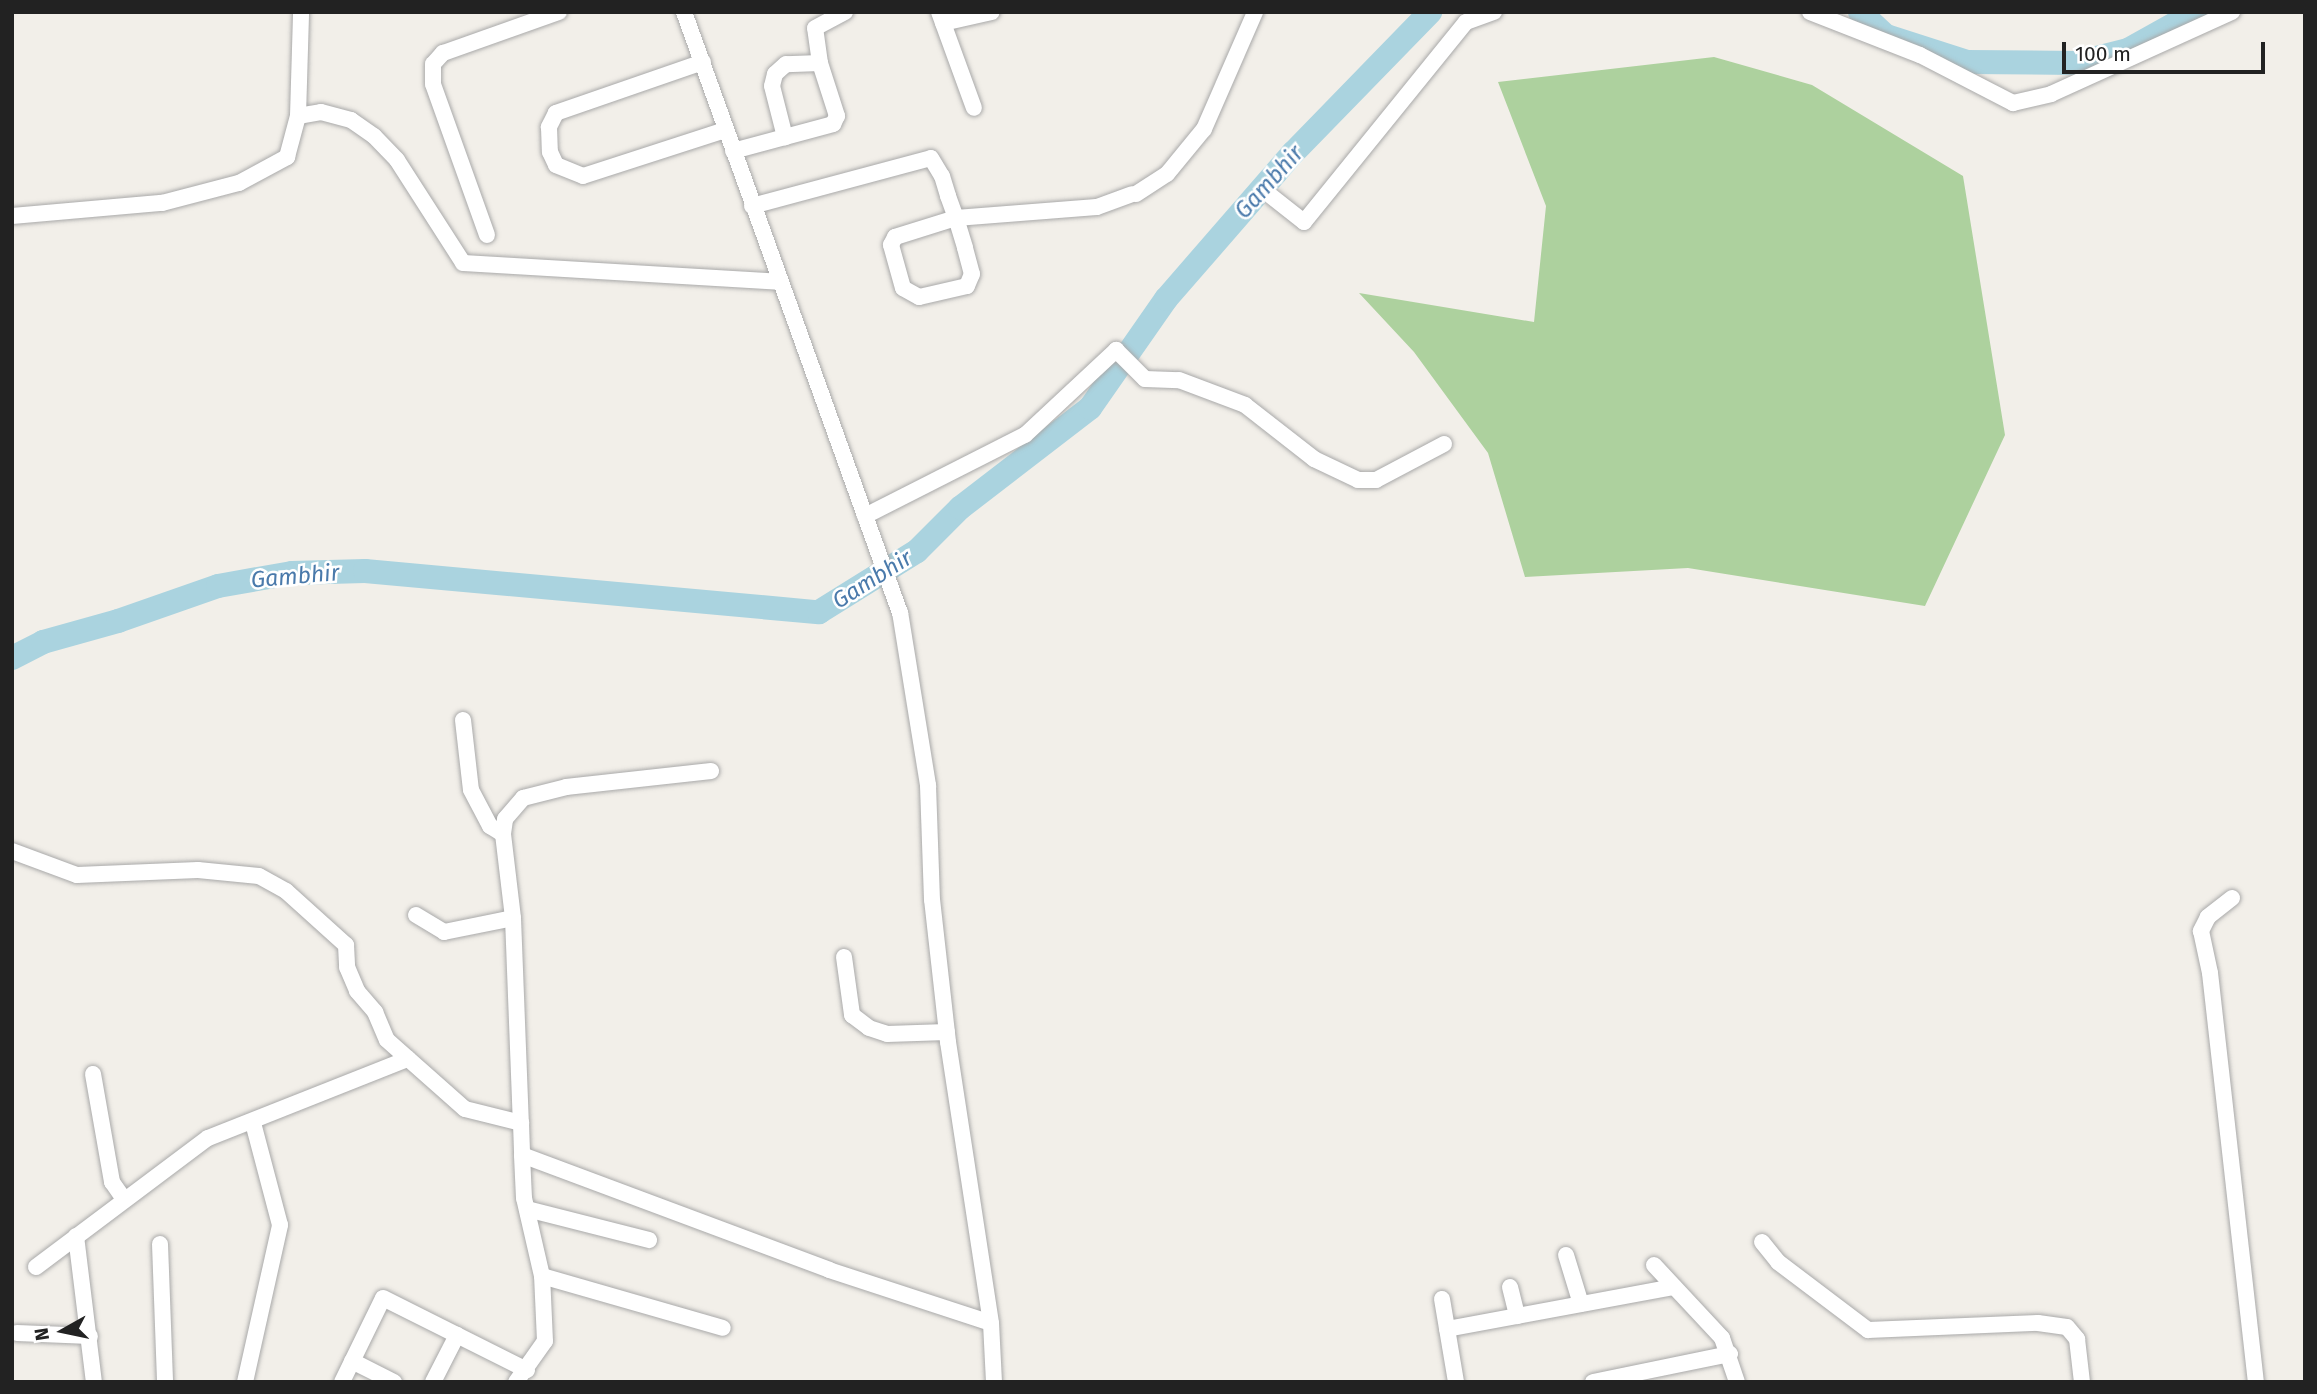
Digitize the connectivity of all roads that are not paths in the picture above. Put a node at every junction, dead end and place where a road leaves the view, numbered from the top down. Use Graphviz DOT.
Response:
graph roads {
  1 [pos="301,12"];
  2 [pos="559,12"];
  3 [pos="684,12"];
  4 [pos="845,12"];
  5 [pos="992,12"];
  6 [pos="1255,12"];
  7 [pos="1494,12"];
  8 [pos="1810,12"];
  9 [pos="2232,12"];
  10 [pos="941,18"];
  11 [pos="703,62"];
  12 [pos="820,63"];
  13 [pos="974,108"];
  14 [pos="298,116"];
  15 [pos="725,130"];
  16 [pos="785,137"];
  17 [pos="733,152"];
  18 [pos="1271,196"];
  19 [pos="752,206"];
  20 [pos="12,216"];
  21 [pos="956,218"];
  22 [pos="487,235"];
  23 [pos="779,282"];
  24 [pos="1444,444"];
  25 [pos="865,516"];
  26 [pos="463,720"];
  27 [pos="711,771"];
  28 [pos="503,834"];
  29 [pos="12,851"];
  30 [pos="2232,898"];
  31 [pos="416,915"];
  32 [pos="513,918"];
  33 [pos="844,957"];
  34 [pos="947,1032"];
  35 [pos="408,1059"];
  36 [pos="93,1074"];
  37 [pos="253,1123"];
  38 [pos="520,1124"];
  39 [pos="522,1155"];
  40 [pos="123,1198"];
  41 [pos="527,1209"];
  42 [pos="76,1236"];
  43 [pos="649,1240"];
  44 [pos="1762,1242"];
  45 [pos="160,1244"];
  46 [pos="1566,1255"];
  47 [pos="1654,1265"];
  48 [pos="36,1267"];
  49 [pos="542,1276"];
  50 [pos="1510,1287"];
  51 [pos="1674,1287"];
  52 [pos="1442,1299"];
  53 [pos="1581,1304"];
  54 [pos="1517,1316"];
  55 [pos="991,1323"];
  56 [pos="723,1328"];
  57 [pos="1447,1329"];
  58 [pos="17,1332"];
  59 [pos="457,1335"];
  60 [pos="90,1336"];
  61 [pos="1730,1354"];
  62 [pos="352,1361"];
  63 [pos="521,1376"];
  64 [pos="94,1382"];
  65 [pos="165,1382"];
  66 [pos="244,1382"];
  67 [pos="342,1382"];
  68 [pos="394,1382"];
  69 [pos="433,1382"];
  70 [pos="994,1382"];
  71 [pos="1456,1382"];
  72 [pos="1593,1382"];
  73 [pos="1737,1382"];
  74 [pos="2082,1382"];
  75 [pos="2256,1382"];
  1 -- 14 [label="street"];
  2 -- 22 [label="street"];
  3 -- 11 [label="street"];
  4 -- 12 [label="street"];
  5 -- 10 [label="street"];
  6 -- 21 [label="street"];
  7 -- 18 [label="street"];
  8 -- 9 [label="street"];
  10 -- 13 [label="street"];
  11 -- 15 [label="street"];
  11 -- 15 [label="street"];
  12 -- 16 [label="street"];
  12 -- 16 [label="street"];
  14 -- 20 [label="street"];
  14 -- 23 [label="street"];
  15 -- 17 [label="street"];
  16 -- 17 [label="street"];
  17 -- 19 [label="street"];
  19 -- 21 [label="street"];
  19 -- 23 [label="street"];
  21 -- 21 [label="street"];
  23 -- 25 [label="street"];
  24 -- 25 [label="street"];
  25 -- 34 [label="street"];
  26 -- 28 [label="street"];
  27 -- 28 [label="street"];
  28 -- 32 [label="street"];
  29 -- 35 [label="street"];
  30 -- 75 [label="street"];
  31 -- 32 [label="street"];
  32 -- 38 [label="street"];
  33 -- 34 [label="street"];
  34 -- 55 [label="street"];
  35 -- 37 [label="street"];
  35 -- 38 [label="street"];
  36 -- 40 [label="street"];
  37 -- 40 [label="street"];
  37 -- 66 [label="street"];
  38 -- 39 [label="street"];
  39 -- 41 [label="street"];
  39 -- 55 [label="street"];
  40 -- 42 [label="street"];
  41 -- 43 [label="street"];
  41 -- 49 [label="street"];
  42 -- 48 [label="street"];
  42 -- 60 [label="street"];
  44 -- 74 [label="street"];
  45 -- 65 [label="street"];
  46 -- 53 [label="street"];
  47 -- 51 [label="street"];
  49 -- 56 [label="street"];
  49 -- 63 [label="street"];
  50 -- 54 [label="street"];
  51 -- 53 [label="street"];
  51 -- 61 [label="street"];
  52 -- 57 [label="street"];
  53 -- 54 [label="street"];
  54 -- 57 [label="street"];
  55 -- 70 [label="street"];
  57 -- 71 [label="street"];
  58 -- 60 [label="street"];
  59 -- 62 [label="street"];
  59 -- 63 [label="street"];
  59 -- 69 [label="street"];
  60 -- 64 [label="street"];
  61 -- 72 [label="street"];
  61 -- 73 [label="street"];
  62 -- 67 [label="street"];
  62 -- 68 [label="street"];
}
